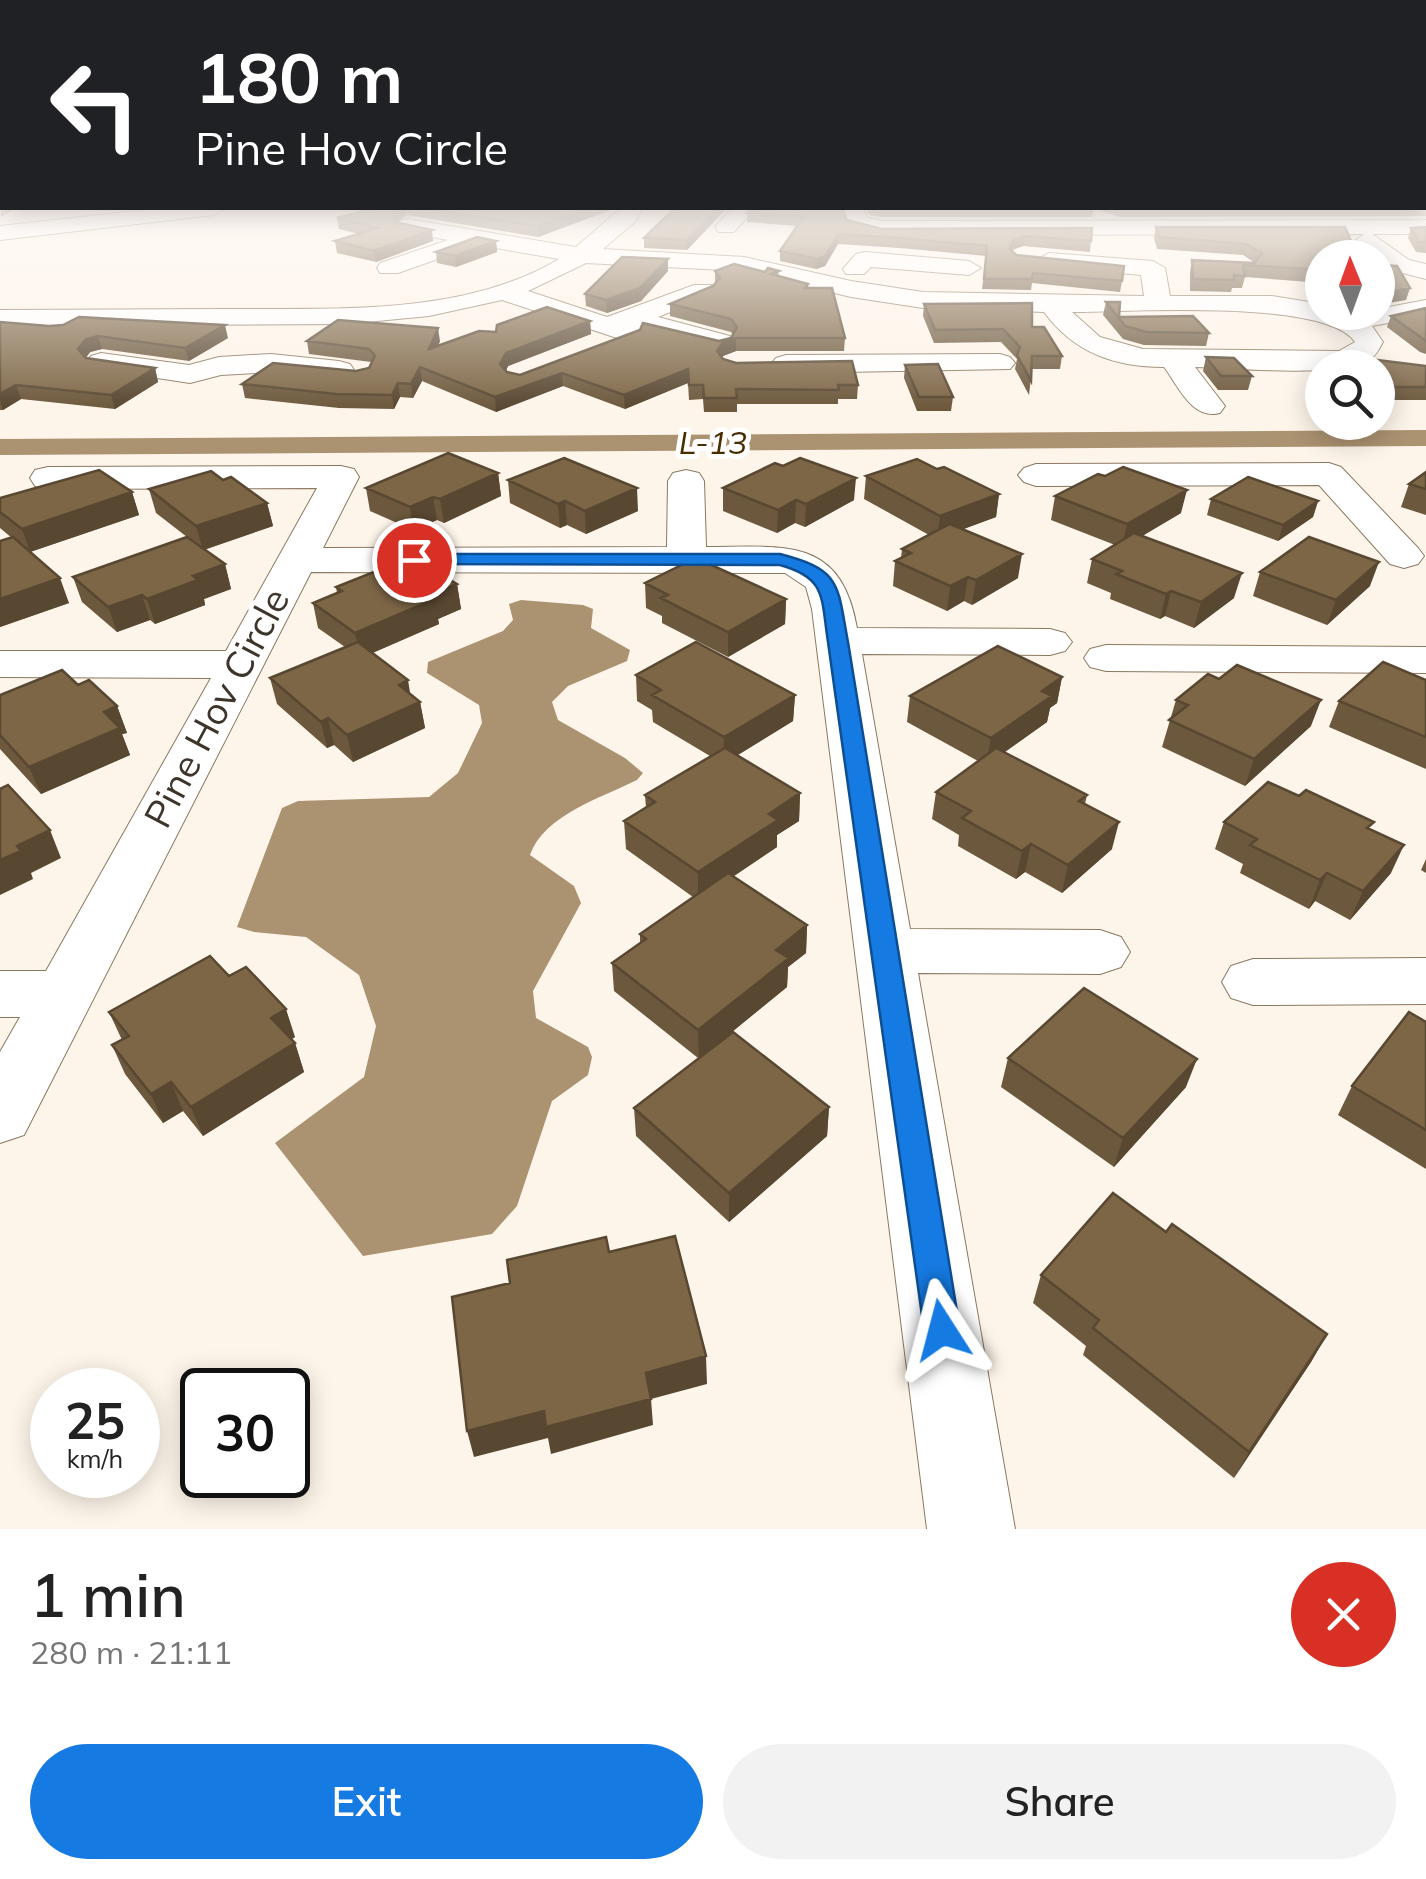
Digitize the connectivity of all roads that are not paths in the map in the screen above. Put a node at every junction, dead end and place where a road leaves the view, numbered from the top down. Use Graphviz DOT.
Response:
graph roads {
  1 [pos="561,267"];
  2 [pos="752,267"];
  3 [pos="857,267"];
  4 [pos="962,267"];
  5 [pos="1162,267"];
  6 [pos="969,268"];
  7 [pos="1395,268"];
  8 [pos="1426,272"];
  9 [pos="838,286"];
  10 [pos="703,290"];
  11 [pos="501,291"];
  12 [pos="1305,301"];
  13 [pos="1158,304"];
  14 [pos="1426,308"];
  15 [pos="1395,310"];
  16 [pos="886,314"];
  17 [pos="1060,316"];
  18 [pos="281,317"];
  19 [pos="0,318"];
  20 [pos="991,330"];
  21 [pos="613,332"];
  22 [pos="720,342"];
  23 [pos="1174,360"];
  24 [pos="1291,360"];
  25 [pos="1305,360"];
  26 [pos="102,362"];
  27 [pos="1000,363"];
  28 [pos="754,364"];
  29 [pos="897,364"];
  30 [pos="220,366"];
  31 [pos="359,372"];
  32 [pos="1305,374"];
  33 [pos="196,404"];
  34 [pos="1209,406"];
  35 [pos="1036,475"];
  36 [pos="48,478"];
  37 [pos="686,481"];
  38 [pos="687,559"];
  39 [pos="297,560"];
  40 [pos="1419,565"];
  41 [pos="838,642"];
  42 [pos="1050,642"];
  43 [pos="1106,658"];
  44 [pos="1426,660"];
  45 [pos="0,664"];
  46 [pos="238,665"];
  47 [pos="885,951"];
  48 [pos="1100,952"];
  49 [pos="1253,982"];
  50 [pos="1426,982"];
  51 [pos="0,994"];
  52 [pos="64,994"];
  53 [pos="0,1115"];
  54 [pos="971,1529"];
  1 -- 11 [label="street"];
  2 -- 9 [label="street"];
  3 -- 9 [label="street"];
  4 -- 6 [label="street"];
  5 -- 13 [label="street"];
  7 -- 8 [label="street"];
  9 -- 16 [label="street"];
  10 -- 21 [label="street"];
  11 -- 18 [label="street"];
  11 -- 21 [label="street"];
  12 -- 13 [label="street"];
  13 -- 17 [label="street"];
  14 -- 15 [label="street"];
  16 -- 17 [label="street"];
  16 -- 29 [label="street"];
  17 -- 20 [label="street"];
  17 -- 23 [label="street"];
  18 -- 19 [label="street"];
  18 -- 30 [label="street"];
  21 -- 22 [label="street"];
  23 -- 24 [label="street"];
  23 -- 34 [label="street"];
  24 -- 25 [label="street"];
  24 -- 32 [label="street"];
  26 -- 30 [label="street"];
  27 -- 29 [label="street"];
  28 -- 29 [label="street"];
  30 -- 31 [label="street"];
  30 -- 33 [label="street"];
  35 -- 40 [label="street"];
  36 -- 39 [label="street"];
  37 -- 38 [label="street"];
  38 -- 39 [label="street, Pine Hov Circle"];
  38 -- 41 [label="street, Pine Hov Circle"];
  39 -- 46 [label="street, Pine Hov Circle"];
  41 -- 42 [label="street"];
  41 -- 47 [label="street, Pine Hov Circle"];
  43 -- 44 [label="street"];
  45 -- 46 [label="street"];
  46 -- 52 [label="street, Pine Hov Circle"];
  47 -- 48 [label="street"];
  47 -- 54 [label="street, Pine Hov Circle"];
  49 -- 50 [label="street"];
  51 -- 52 [label="street"];
  52 -- 53 [label="street, Pine Hov Circle"];
}
